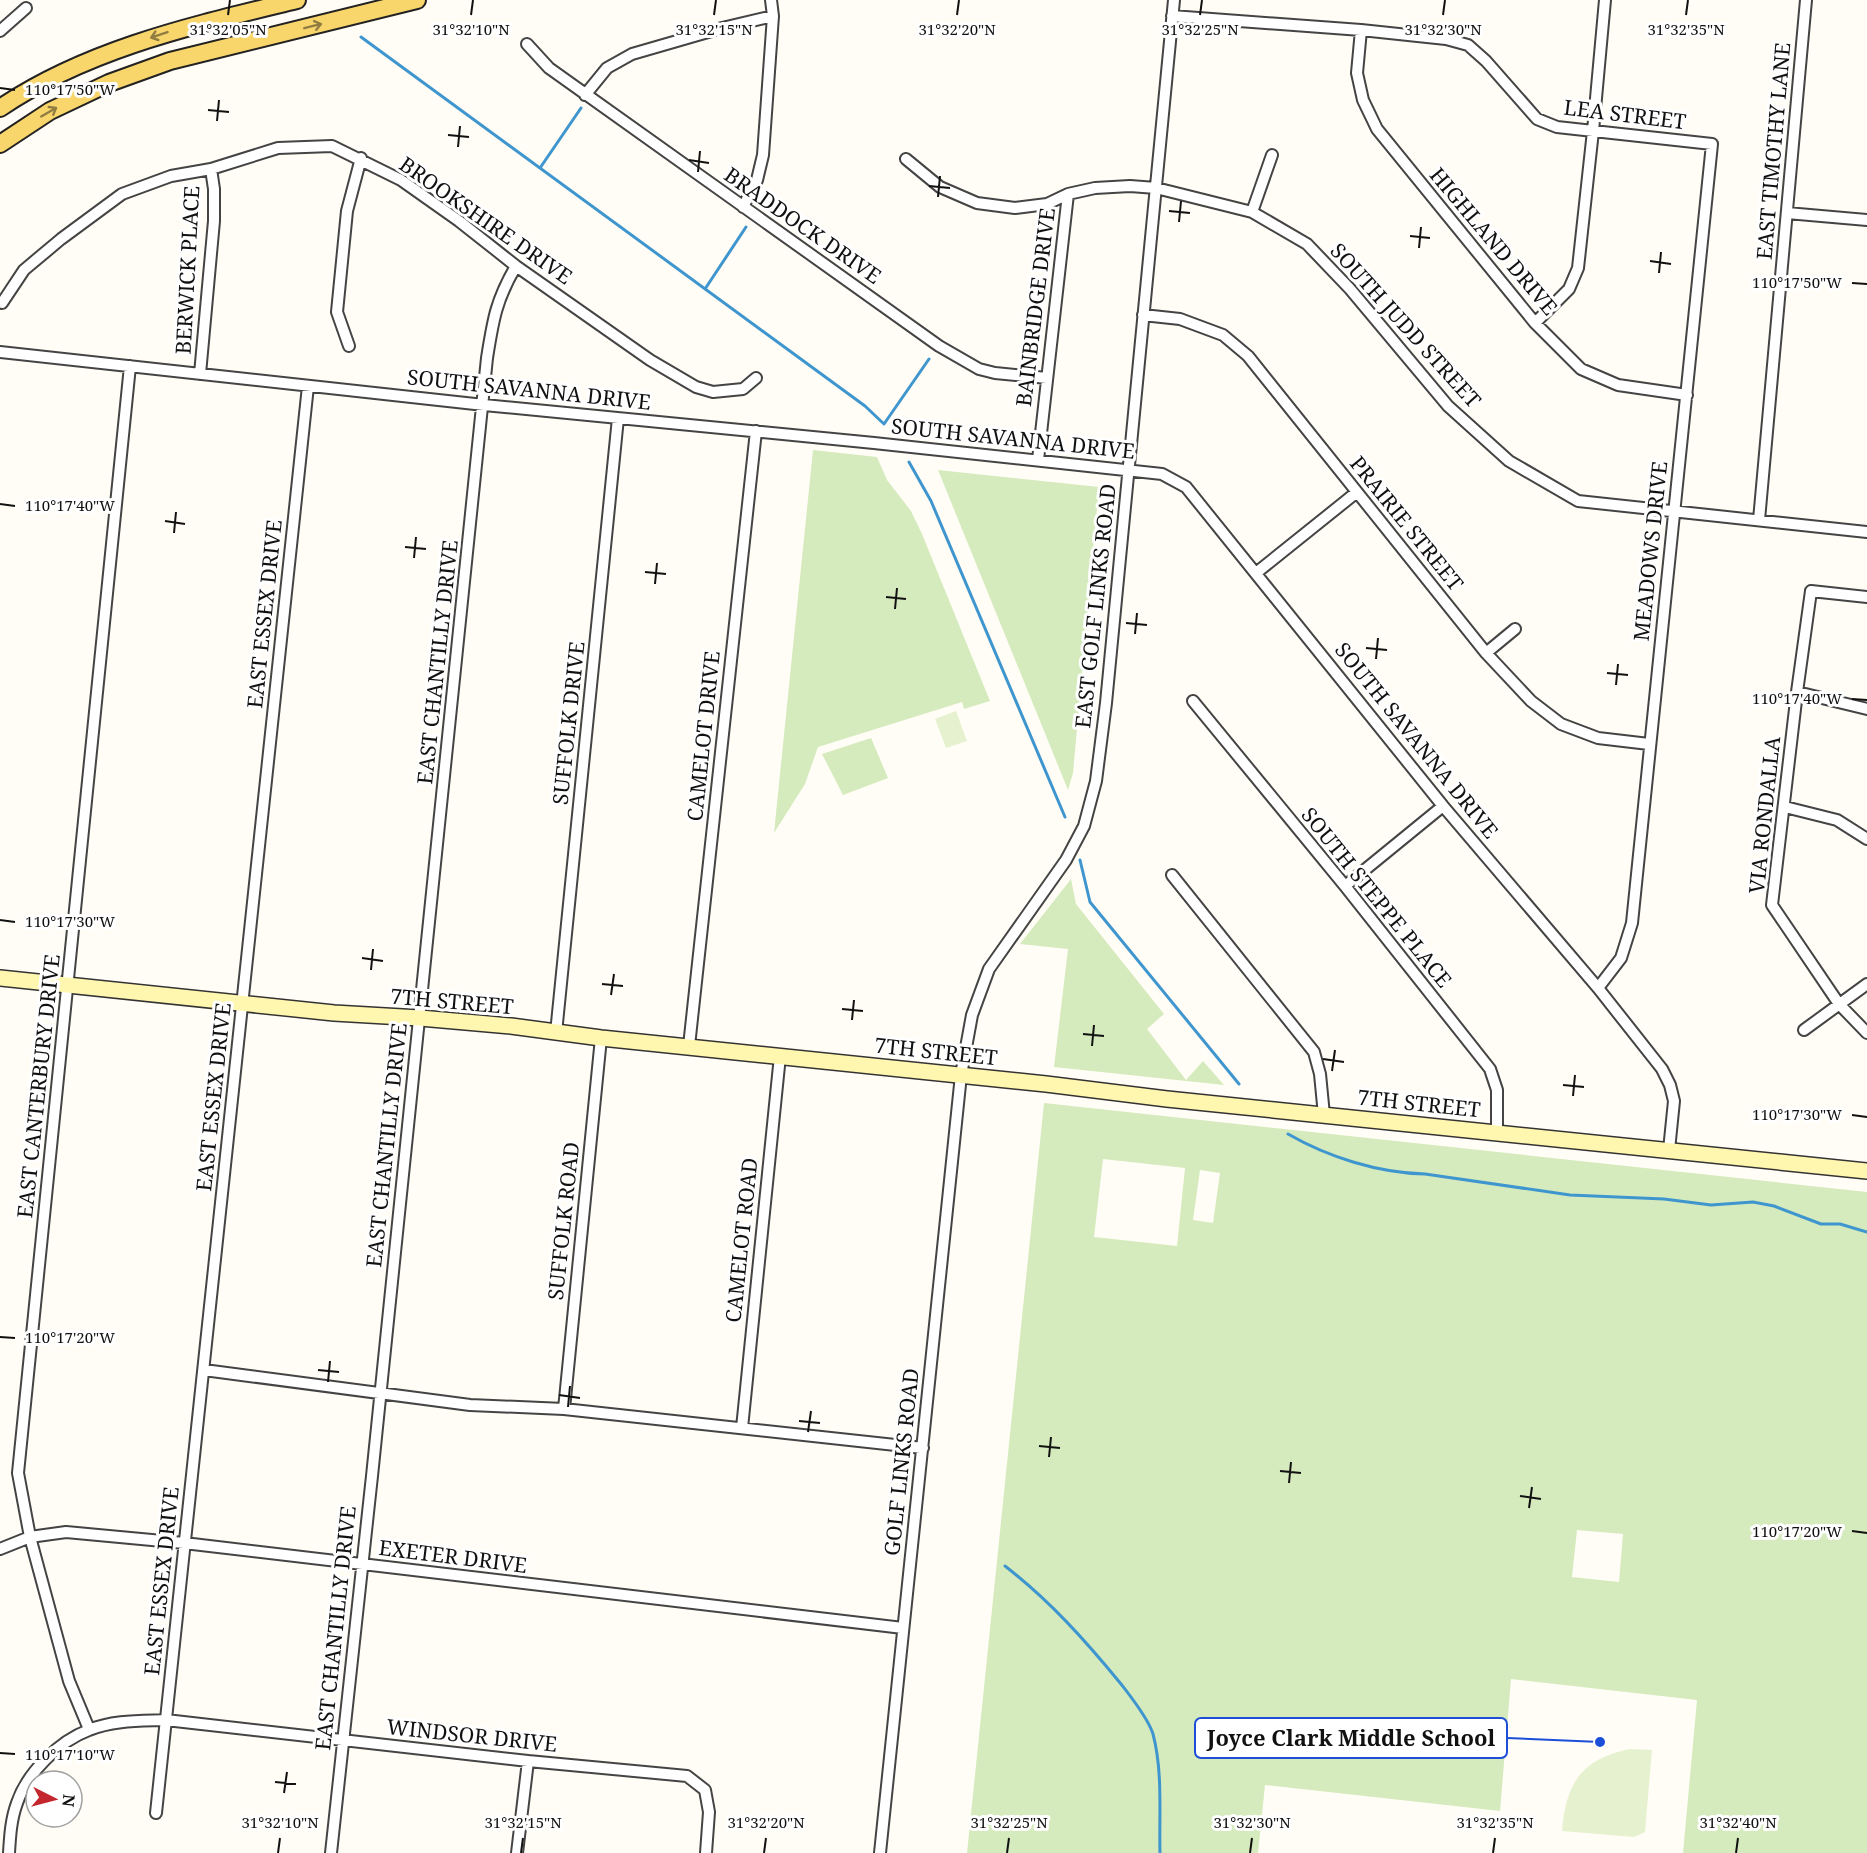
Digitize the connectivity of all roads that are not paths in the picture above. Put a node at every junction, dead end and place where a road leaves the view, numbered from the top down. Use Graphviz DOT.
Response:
graph roads {
  1 [pos="297,0"];
  2 [pos="417,0"];
  3 [pos="771,0"];
  4 [pos="1174,0"];
  5 [pos="1605,0"];
  6 [pos="1806,0"];
  7 [pos="26,8"];
  8 [pos="773,16"];
  9 [pos="1172,16"];
  10 [pos="1360,30"];
  11 [pos="0,32"];
  12 [pos="527,44"];
  13 [pos="585,94"];
  14 [pos="0,108"];
  15 [pos="1593,131"];
  16 [pos="0,144"];
  17 [pos="1712,144"];
  18 [pos="1272,154"];
  19 [pos="361,158"];
  20 [pos="906,159"];
  21 [pos="211,169"];
  22 [pos="1156,188"];
  23 [pos="1068,194"];
  24 [pos="743,207"];
  25 [pos="1252,212"];
  26 [pos="1787,213"];
  27 [pos="1867,220"];
  28 [pos="516,266"];
  29 [pos="2,303"];
  30 [pos="1143,315"];
  31 [pos="1535,323"];
  32 [pos="349,346"];
  33 [pos="0,352"];
  34 [pos="130,366"];
  35 [pos="200,374"];
  36 [pos="756,378"];
  37 [pos="1047,378"];
  38 [pos="308,386"];
  39 [pos="1687,395"];
  40 [pos="484,405"];
  41 [pos="618,418"];
  42 [pos="756,431"];
  43 [pos="1038,460"];
  44 [pos="1128,469"];
  45 [pos="1357,492"];
  46 [pos="1674,513"];
  47 [pos="1759,520"];
  48 [pos="1867,532"];
  49 [pos="1256,573"];
  50 [pos="1867,597"];
  51 [pos="1515,630"];
  52 [pos="1486,653"];
  53 [pos="1797,692"];
  54 [pos="1193,700"];
  55 [pos="1867,709"];
  56 [pos="1649,744"];
  57 [pos="1443,806"];
  58 [pos="1785,807"];
  59 [pos="1867,839"];
  60 [pos="1172,875"];
  61 [pos="1345,886"];
  62 [pos="0,978"];
  63 [pos="1867,984"];
  64 [pos="68,985"];
  65 [pos="1598,987"];
  66 [pos="243,1003"];
  67 [pos="1839,1004"];
  68 [pos="420,1018"];
  69 [pos="1804,1030"];
  70 [pos="556,1033"];
  71 [pos="1867,1033"];
  72 [pos="601,1038"];
  73 [pos="689,1046"];
  74 [pos="780,1056"];
  75 [pos="961,1075"];
  76 [pos="1324,1115"];
  77 [pos="1497,1132"];
  78 [pos="1669,1150"];
  79 [pos="1867,1171"];
  80 [pos="204,1370"];
  81 [pos="379,1393"];
  82 [pos="564,1408"];
  83 [pos="742,1428"];
  84 [pos="923,1448"];
  85 [pos="30,1538"];
  86 [pos="184,1543"];
  87 [pos="0,1549"];
  88 [pos="362,1565"];
  89 [pos="903,1628"];
  90 [pos="166,1720"];
  91 [pos="89,1730"];
  92 [pos="343,1741"];
  93 [pos="528,1761"];
  94 [pos="156,1813"];
  95 [pos="9,1853"];
  96 [pos="331,1853"];
  97 [pos="517,1853"];
  98 [pos="706,1853"];
  99 [pos="880,1853"];
  1 -- 14 [label="main road, one-way"];
  16 -- 2 [label="main road, one-way"];
  3 -- 8 [label="street"];
  4 -- 9 [label="street, EAST GOLF LINKS ROAD"];
  5 -- 15 [label="street"];
  6 -- 26 [label="street, EAST TIMOTHY LANE"];
  7 -- 11 [label="street"];
  8 -- 13 [label="street"];
  8 -- 24 [label="street"];
  9 -- 10 [label="street, LEA STREET"];
  9 -- 22 [label="street, EAST GOLF LINKS ROAD"];
  10 -- 15 [label="street, LEA STREET"];
  10 -- 31 [label="street, HIGHLAND DRIVE"];
  12 -- 13 [label="street, BRADDOCK DRIVE"];
  13 -- 24 [label="street, BRADDOCK DRIVE"];
  15 -- 17 [label="street, LEA STREET"];
  15 -- 31 [label="street"];
  17 -- 39 [label="street, MEADOWS DRIVE"];
  18 -- 25 [label="street"];
  19 -- 21 [label="street, BROOKSHIRE DRIVE"];
  19 -- 28 [label="street, BROOKSHIRE DRIVE"];
  19 -- 32 [label="street"];
  20 -- 23 [label="street, SOUTH JUDD STREET"];
  21 -- 29 [label="street, BROOKSHIRE DRIVE"];
  21 -- 35 [label="street, BERWICK PLACE"];
  22 -- 23 [label="street, SOUTH JUDD STREET"];
  22 -- 25 [label="street, SOUTH JUDD STREET"];
  22 -- 30 [label="street, EAST GOLF LINKS ROAD"];
  23 -- 37 [label="street, BAINBRIDGE DRIVE"];
  24 -- 37 [label="street, BRADDOCK DRIVE"];
  25 -- 46 [label="street, SOUTH JUDD STREET"];
  26 -- 27 [label="street"];
  26 -- 47 [label="street, EAST TIMOTHY LANE"];
  28 -- 36 [label="street, BROOKSHIRE DRIVE"];
  28 -- 40 [label="street, EAST CHANTILLY DRIVE"];
  30 -- 44 [label="street, EAST GOLF LINKS ROAD"];
  30 -- 45 [label="street, PRAIRIE STREET"];
  31 -- 39 [label="street, HIGHLAND DRIVE"];
  33 -- 34 [label="street, SOUTH SAVANNA DRIVE"];
  34 -- 35 [label="street, SOUTH SAVANNA DRIVE"];
  34 -- 64 [label="street, EAST CANTERBURY DRIVE"];
  35 -- 38 [label="street, SOUTH SAVANNA DRIVE"];
  37 -- 43 [label="street, BAINBRIDGE DRIVE"];
  38 -- 40 [label="street, SOUTH SAVANNA DRIVE"];
  38 -- 66 [label="street, EAST ESSEX DRIVE"];
  39 -- 46 [label="street, MEADOWS DRIVE"];
  40 -- 41 [label="street, SOUTH SAVANNA DRIVE"];
  40 -- 68 [label="street, EAST CHANTILLY DRIVE"];
  41 -- 42 [label="street, SOUTH SAVANNA DRIVE"];
  41 -- 70 [label="street, SUFFOLK DRIVE"];
  42 -- 43 [label="street, SOUTH SAVANNA DRIVE"];
  42 -- 73 [label="street, CAMELOT DRIVE"];
  43 -- 44 [label="street, SOUTH SAVANNA DRIVE"];
  44 -- 49 [label="street, SOUTH SAVANNA DRIVE"];
  44 -- 75 [label="street, EAST GOLF LINKS ROAD"];
  45 -- 49 [label="street"];
  45 -- 52 [label="street, PRAIRIE STREET"];
  46 -- 47 [label="street, SOUTH JUDD STREET"];
  46 -- 56 [label="street, MEADOWS DRIVE"];
  47 -- 48 [label="street, SOUTH JUDD STREET"];
  49 -- 57 [label="street, SOUTH SAVANNA DRIVE"];
  50 -- 53 [label="street, VIA RONDALLA"];
  51 -- 52 [label="street"];
  52 -- 56 [label="street, PRAIRIE STREET"];
  53 -- 55 [label="street"];
  53 -- 58 [label="street, VIA RONDALLA"];
  54 -- 61 [label="street, SOUTH STEPPE PLACE"];
  56 -- 65 [label="street, MEADOWS DRIVE"];
  57 -- 61 [label="street"];
  57 -- 65 [label="street, SOUTH SAVANNA DRIVE"];
  58 -- 59 [label="street"];
  58 -- 67 [label="street, VIA RONDALLA"];
  60 -- 76 [label="street"];
  61 -- 77 [label="street, SOUTH STEPPE PLACE"];
  62 -- 64 [label="main road, 7TH STREET"];
  63 -- 67 [label="street"];
  64 -- 66 [label="main road, 7TH STREET"];
  64 -- 85 [label="street, EAST CANTERBURY DRIVE"];
  65 -- 78 [label="street, SOUTH SAVANNA DRIVE"];
  66 -- 68 [label="main road, 7TH STREET"];
  66 -- 80 [label="street, EAST ESSEX DRIVE"];
  67 -- 69 [label="street"];
  67 -- 71 [label="street, VIA RONDALLA"];
  68 -- 70 [label="main road, 7TH STREET"];
  68 -- 81 [label="street, EAST CHANTILLY DRIVE"];
  70 -- 72 [label="main road, 7TH STREET"];
  72 -- 73 [label="main road, 7TH STREET"];
  72 -- 82 [label="street, SUFFOLK ROAD"];
  73 -- 74 [label="main road, 7TH STREET"];
  74 -- 75 [label="main road, 7TH STREET"];
  74 -- 83 [label="street, CAMELOT ROAD"];
  75 -- 76 [label="main road, 7TH STREET"];
  75 -- 84 [label="street, GOLF LINKS ROAD"];
  76 -- 77 [label="main road, 7TH STREET"];
  77 -- 78 [label="main road, 7TH STREET"];
  78 -- 79 [label="main road, 7TH STREET"];
  80 -- 81 [label="street"];
  80 -- 86 [label="street, EAST ESSEX DRIVE"];
  81 -- 82 [label="street"];
  81 -- 88 [label="street, EAST CHANTILLY DRIVE"];
  82 -- 83 [label="street"];
  83 -- 84 [label="street"];
  84 -- 89 [label="street, GOLF LINKS ROAD"];
  85 -- 86 [label="street, EXETER DRIVE"];
  85 -- 87 [label="street, EXETER DRIVE"];
  85 -- 91 [label="street, EAST CANTERBURY DRIVE"];
  86 -- 88 [label="street, EXETER DRIVE"];
  86 -- 90 [label="street, EAST ESSEX DRIVE"];
  88 -- 89 [label="street, EXETER DRIVE"];
  88 -- 92 [label="street, EAST CHANTILLY DRIVE"];
  89 -- 99 [label="street, GOLF LINKS ROAD"];
  90 -- 91 [label="street, WINDSOR DRIVE"];
  90 -- 92 [label="street, WINDSOR DRIVE"];
  90 -- 94 [label="street, EAST ESSEX DRIVE"];
  91 -- 95 [label="street, WINDSOR DRIVE"];
  92 -- 93 [label="street, WINDSOR DRIVE"];
  92 -- 96 [label="street, EAST CHANTILLY DRIVE"];
  93 -- 97 [label="street"];
  93 -- 98 [label="street, WINDSOR DRIVE"];
}
